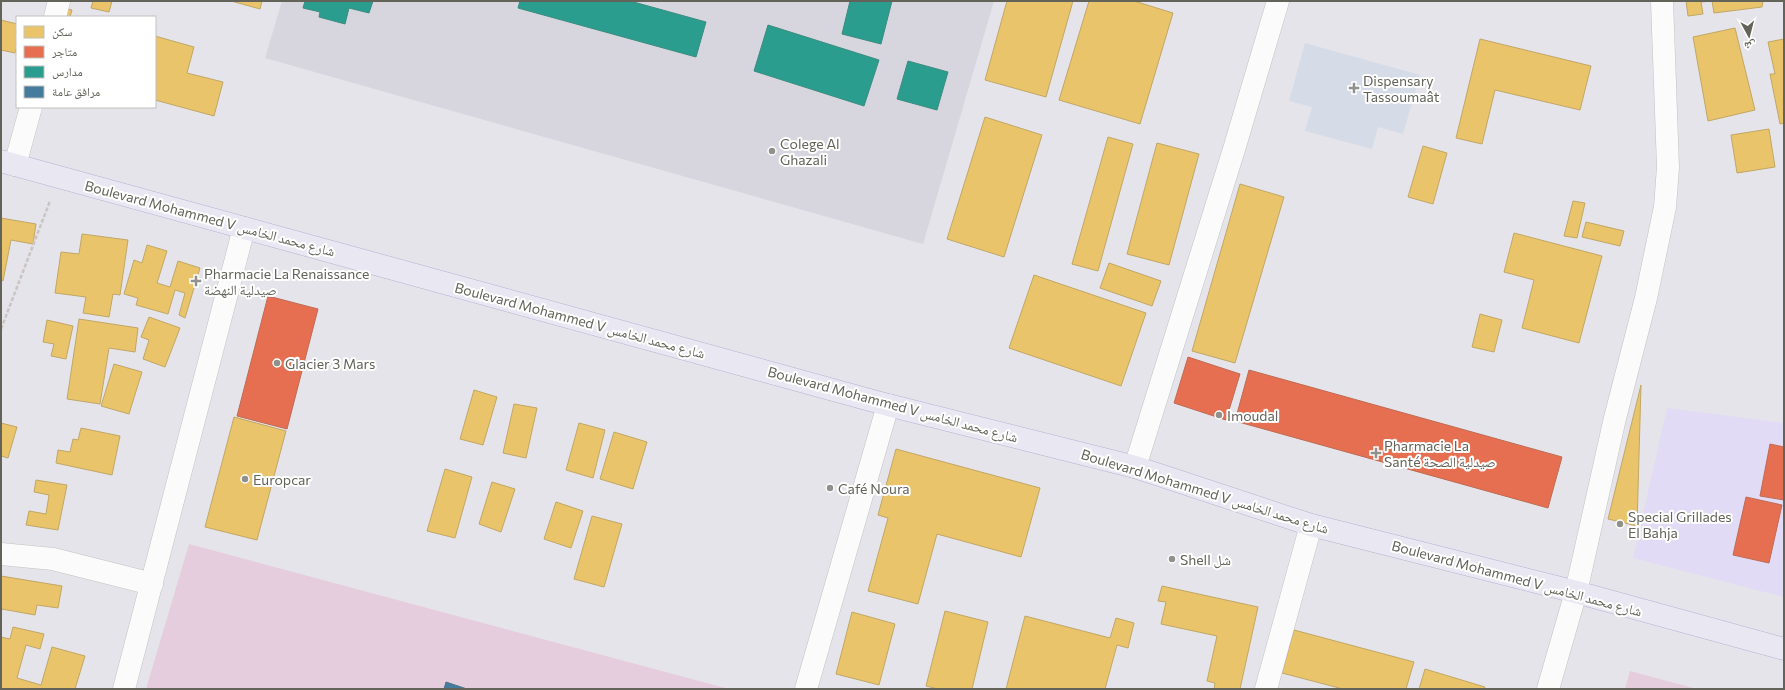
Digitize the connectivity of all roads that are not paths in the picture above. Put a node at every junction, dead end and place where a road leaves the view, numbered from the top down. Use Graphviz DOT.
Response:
graph roads {
  1 [pos="59,1"];
  2 [pos="1278,1"];
  3 [pos="1662,1"];
  4 [pos="55,16"];
  5 [pos="31,108"];
  6 [pos="8,163"];
  7 [pos="244,228"];
  8 [pos="888,405"];
  9 [pos="1135,467"];
  10 [pos="1311,525"];
  11 [pos="1,554"];
  12 [pos="152,584"];
  13 [pos="1576,592"];
  14 [pos="1784,649"];
  15 [pos="124,689"];
  16 [pos="806,689"];
  17 [pos="1266,689"];
  18 [pos="1548,689"];
  1 -- 4 [label="street"];
  2 -- 9 [label="street"];
  3 -- 13 [label="street"];
  5 -- 6 [label="street"];
  6 -- 7 [label="main road, Boulevard Mohammed V شارع محمد الخامس"];
  7 -- 8 [label="main road, Boulevard Mohammed V شارع محمد الخامس"];
  7 -- 12 [label="street"];
  8 -- 9 [label="main road, Boulevard Mohammed V شارع محمد الخامس"];
  8 -- 16 [label="street"];
  9 -- 10 [label="main road, Boulevard Mohammed V شارع محمد الخامس"];
  10 -- 13 [label="main road, Boulevard Mohammed V شارع محمد الخامس"];
  10 -- 17 [label="street"];
  11 -- 12 [label="street"];
  12 -- 15 [label="street"];
  13 -- 14 [label="main road, Boulevard Mohammed V شارع محمد الخامس"];
  13 -- 18 [label="street"];
}
